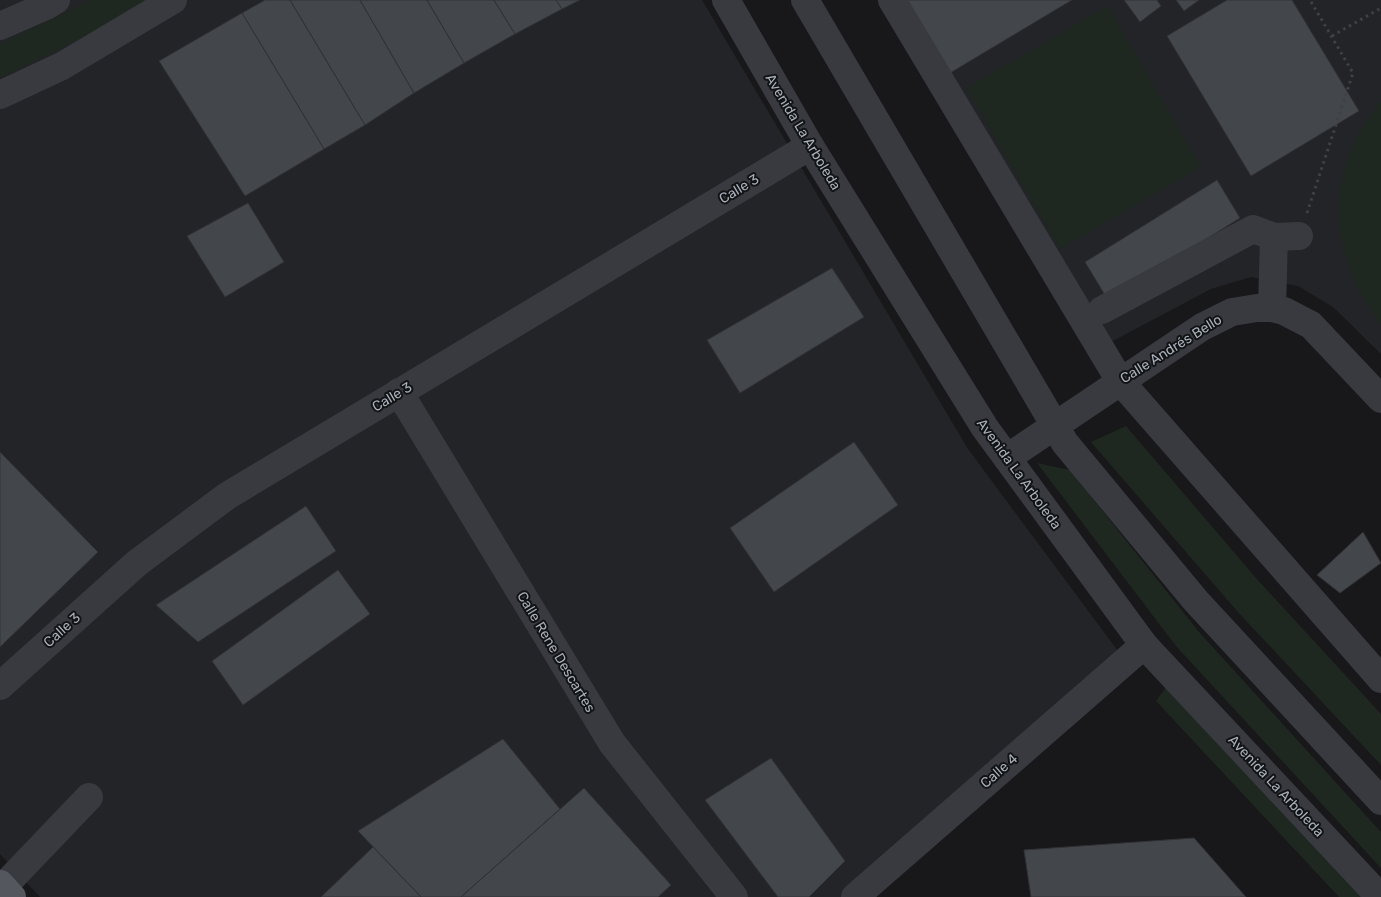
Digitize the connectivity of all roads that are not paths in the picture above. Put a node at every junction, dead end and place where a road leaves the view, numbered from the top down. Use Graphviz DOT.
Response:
graph roads {
  1 [pos="56,0"];
  2 [pos="173,0"];
  3 [pos="726,0"];
  4 [pos="804,0"];
  5 [pos="892,0"];
  6 [pos="0,26"];
  7 [pos="0,95"];
  8 [pos="810,146"];
  9 [pos="1272,308"];
  10 [pos="1102,310"];
  11 [pos="1120,381"];
  12 [pos="399,392"];
  13 [pos="1381,399"];
  14 [pos="1055,426"];
  15 [pos="1007,458"];
  16 [pos="1144,645"];
  17 [pos="1381,679"];
  18 [pos="0,686"];
  19 [pos="89,797"];
  20 [pos="1381,801"];
  21 [pos="5,889"];
  22 [pos="734,897"];
  23 [pos="855,897"];
  24 [pos="1380,897"];
  1 -- 6 [label="street"];
  2 -- 7 [label="street"];
  3 -- 8 [label="street, Avenida La Arboleda"];
  4 -- 14 [label="street"];
  5 -- 11 [label="street"];
  8 -- 12 [label="street, Calle 3"];
  8 -- 15 [label="street, Avenida La Arboleda"];
  9 -- 10 [label="street"];
  9 -- 11 [label="street, Calle Andrés Bello"];
  9 -- 13 [label="street, Calle Andrés Bello"];
  11 -- 14 [label="street, Calle Andrés Bello"];
  11 -- 17 [label="street"];
  12 -- 18 [label="street, Calle 3"];
  12 -- 22 [label="street, Calle Rene Descartes"];
  14 -- 15 [label="street, Calle Andrés Bello"];
  14 -- 20 [label="street"];
  15 -- 16 [label="street, Avenida La Arboleda"];
  16 -- 23 [label="street, Calle 4"];
  16 -- 24 [label="street, Avenida La Arboleda"];
  19 -- 21 [label="street"];
}
